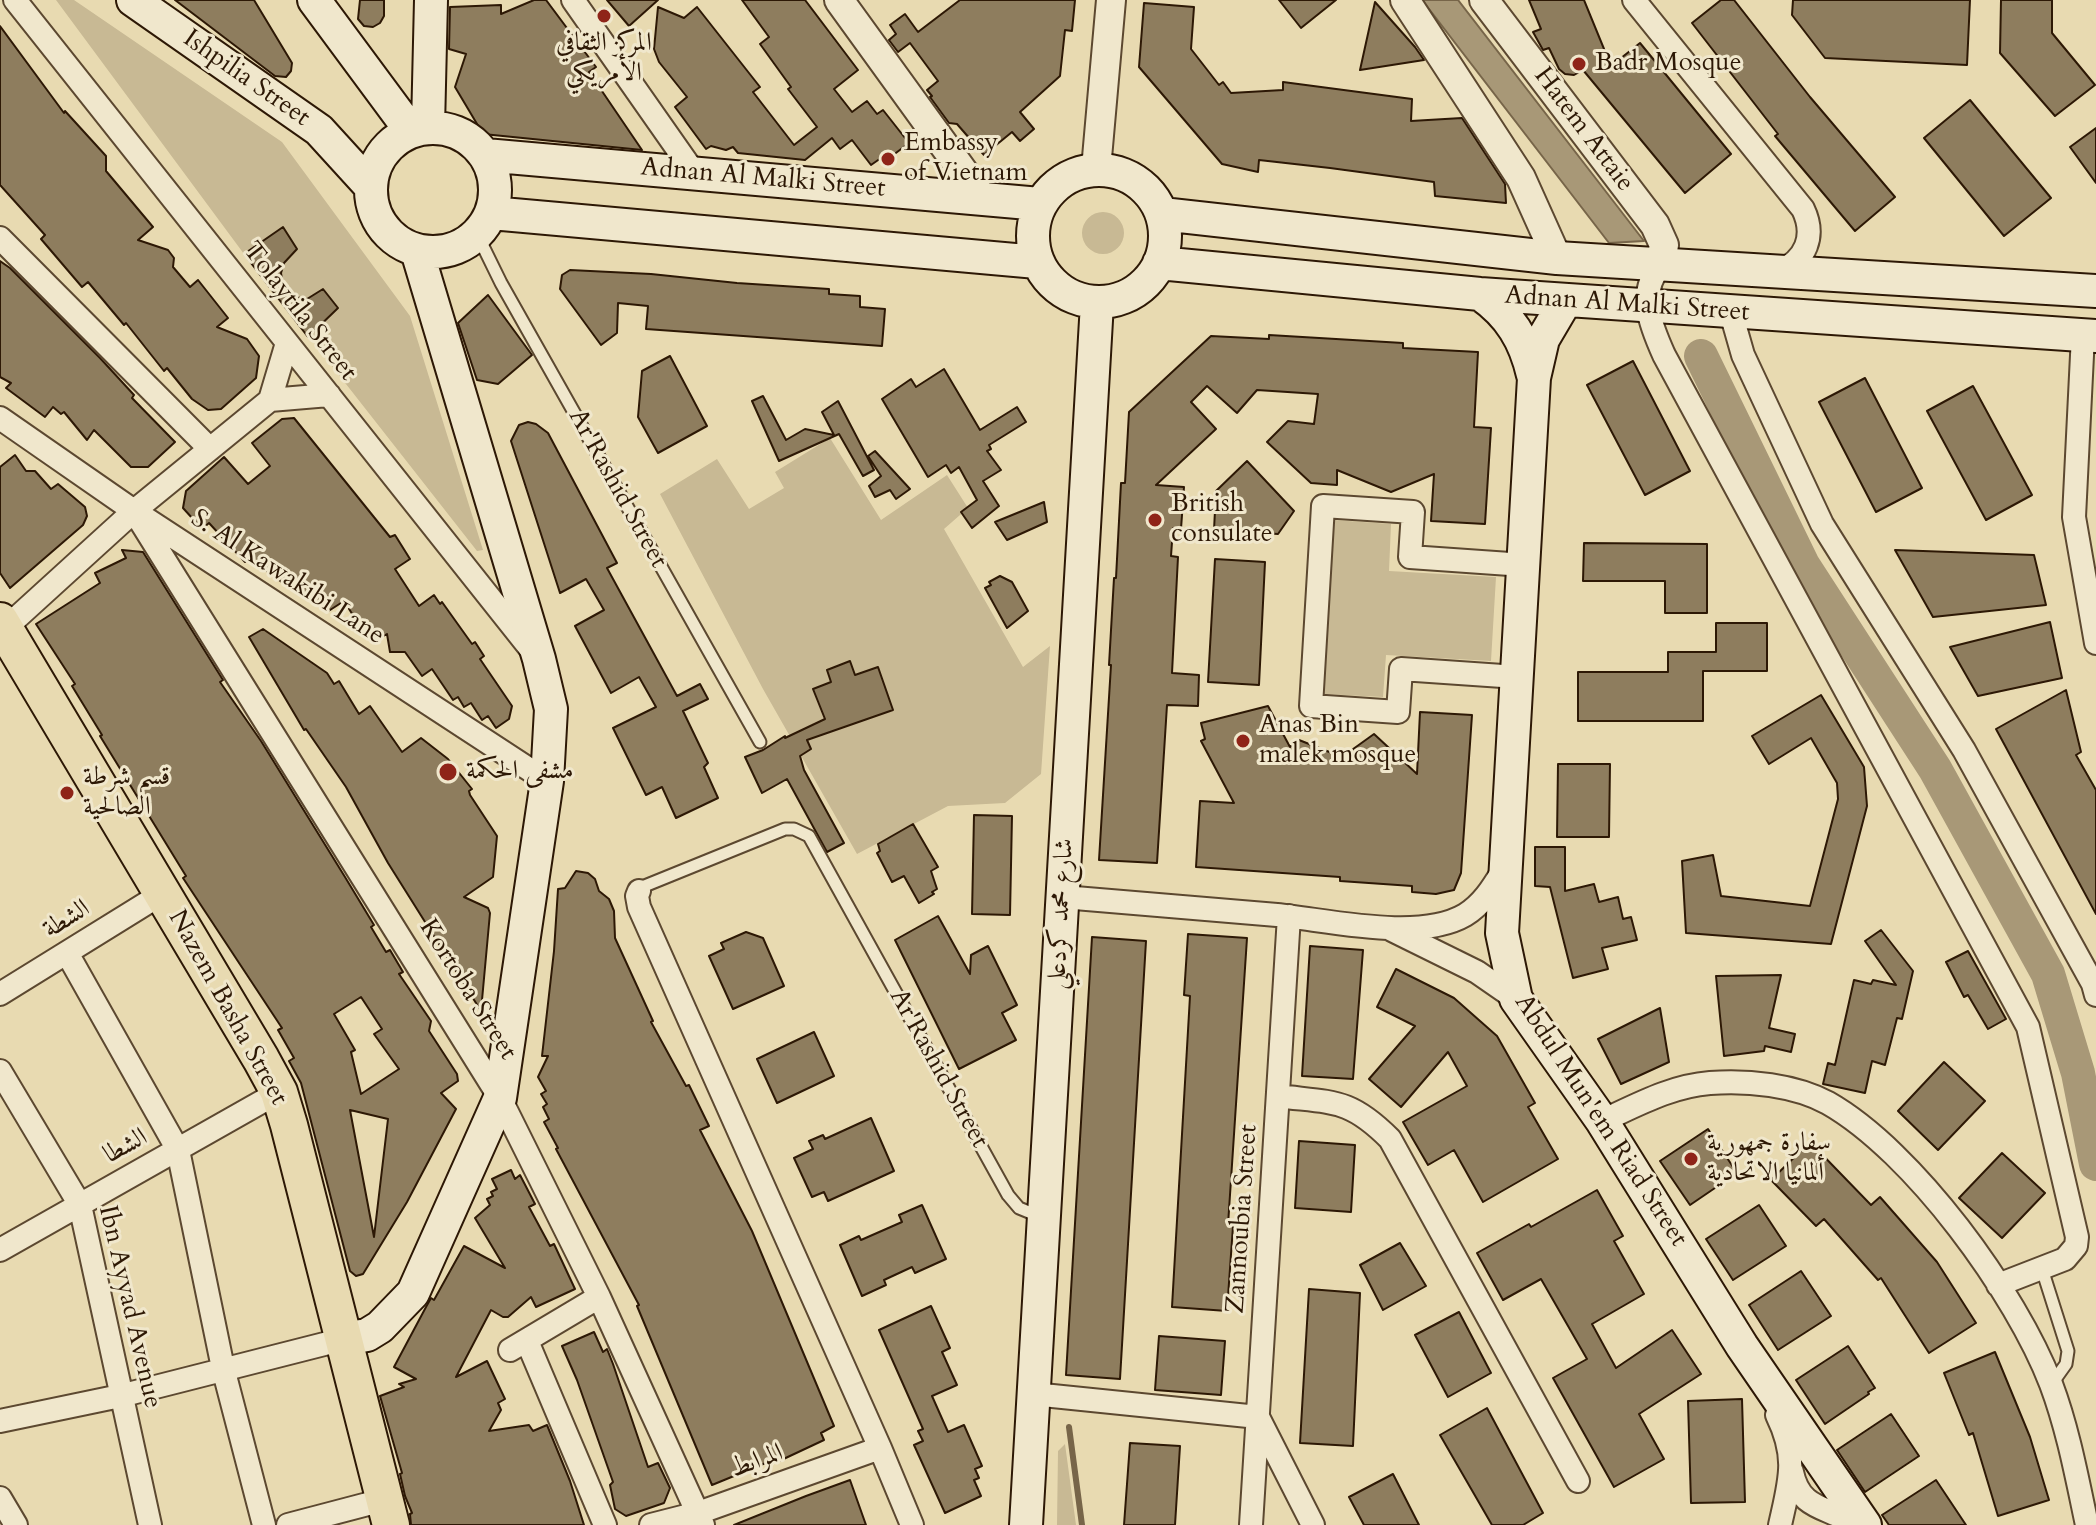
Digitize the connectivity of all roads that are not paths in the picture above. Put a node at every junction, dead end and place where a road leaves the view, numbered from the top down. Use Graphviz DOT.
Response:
graph roads {
  1 [pos="15,0"];
  2 [pos="133,0"];
  3 [pos="314,0"];
  4 [pos="431,0"];
  5 [pos="573,0"];
  6 [pos="839,0"];
  7 [pos="1111,0"];
  8 [pos="1405,0"];
  9 [pos="1484,0"];
  10 [pos="1634,0"];
  11 [pos="420,129"];
  12 [pos="319,130"];
  13 [pos="385,149"];
  14 [pos="485,155"];
  15 [pos="1096,169"];
  16 [pos="695,174"];
  17 [pos="371,187"];
  18 [pos="983,199"];
  19 [pos="1040,204"];
  20 [pos="1162,214"];
  21 [pos="484,224"];
  22 [pos="0,238"];
  23 [pos="417,251"];
  24 [pos="1557,258"];
  25 [pos="1037,262"];
  26 [pos="1159,263"];
  27 [pos="1660,266"];
  28 [pos="1779,272"];
  29 [pos="2096,291"];
  30 [pos="1480,294"];
  31 [pos="1566,300"];
  32 [pos="1097,303"];
  33 [pos="1647,306"];
  34 [pos="1731,313"];
  35 [pos="2090,335"];
  36 [pos="287,343"];
  37 [pos="1534,378"];
  38 [pos="329,395"];
  39 [pos="270,400"];
  40 [pos="0,418"];
  41 [pos="210,449"];
  42 [pos="134,511"];
  43 [pos="1524,565"];
  44 [pos="2,628"];
  45 [pos="2094,629"];
  46 [pos="539,659"];
  47 [pos="1517,677"];
  48 [pos="760,742"];
  49 [pos="547,781"];
  50 [pos="1505,868"];
  51 [pos="639,891"];
  52 [pos="163,893"];
  53 [pos="1063,897"];
  54 [pos="1289,916"];
  55 [pos="1388,928"];
  56 [pos="67,953"];
  57 [pos="0,994"];
  58 [pos="2096,995"];
  59 [pos="1516,999"];
  60 [pos="0,1071"];
  61 [pos="279,1092"];
  62 [pos="1278,1096"];
  63 [pos="500,1098"];
  64 [pos="1602,1121"];
  65 [pos="178,1150"];
  66 [pos="80,1205"];
  67 [pos="1044,1218"];
  68 [pos="0,1250"];
  69 [pos="2042,1269"];
  70 [pos="1998,1285"];
  71 [pos="599,1297"];
  72 [pos="344,1339"];
  73 [pos="1742,1346"];
  74 [pos="223,1368"];
  75 [pos="2051,1385"];
  76 [pos="1033,1394"];
  77 [pos="120,1396"];
  78 [pos="1258,1417"];
  79 [pos="0,1421"];
  80 [pos="880,1448"];
  81 [pos="1792,1472"];
  82 [pos="1831,1474"];
  83 [pos="1578,1481"];
  84 [pos="0,1498"];
  85 [pos="1817,1506"];
  86 [pos="387,1513"];
  87 [pos="700,1519"];
  88 [pos="16,1525"];
  89 [pos="150,1525"];
  90 [pos="264,1525"];
  91 [pos="288,1525"];
  92 [pos="605,1525"];
  93 [pos="651,1525"];
  94 [pos="912,1525"];
  95 [pos="1026,1525"];
  96 [pos="1251,1525"];
  97 [pos="1313,1525"];
  98 [pos="1780,1525"];
  99 [pos="1802,1525"];
  100 [pos="1856,1525"];
  101 [pos="1865,1525"];
  102 [pos="2087,1525"];
  1 -- 36 [label="street, Tolaytila Street"];
  2 -- 12 [label="main road, Ishpilia Street"];
  3 -- 11 [label="main road"];
  4 -- 11 [label="main road"];
  5 -- 16 [label="street"];
  6 -- 18 [label="street"];
  7 -- 15 [label="street"];
  8 -- 24 [label="street"];
  9 -- 27 [label="street, Hatem Attaie"];
  10 -- 28 [label="street"];
  11 -- 13 [label="main road"];
  11 -- 14 [label="main road"];
  12 -- 13 [label="main road"];
  12 -- 17 [label="main road"];
  13 -- 17 [label="main road"];
  14 -- 16 [label="main road, Adnan Al Malki Street"];
  14 -- 21 [label="main road"];
  15 -- 19 [label="main road"];
  15 -- 20 [label="main road"];
  16 -- 18 [label="main road, Adnan Al Malki Street"];
  17 -- 23 [label="main road"];
  18 -- 19 [label="main road, Adnan Al Malki Street"];
  19 -- 25 [label="main road"];
  20 -- 24 [label="main road, Adnan Al Malki Street"];
  20 -- 26 [label="main road"];
  21 -- 23 [label="main road"];
  21 -- 25 [label="main road"];
  21 -- 48 [label="lane, Ar'Rashid Street"];
  22 -- 41 [label="street"];
  23 -- 46 [label="main road"];
  24 -- 27 [label="main road, Adnan Al Malki Street"];
  25 -- 32 [label="main road"];
  26 -- 30 [label="main road, Adnan Al Malki Street"];
  26 -- 32 [label="main road"];
  27 -- 28 [label="main road, Adnan Al Malki Street"];
  27 -- 33 [label="street"];
  28 -- 29 [label="main road, Adnan Al Malki Street"];
  30 -- 31 [label="main road, Adnan Al Malki Street"];
  30 -- 37 [label="main road, Abdul Mun'em Riad Street"];
  31 -- 33 [label="main road, Adnan Al Malki Street"];
  31 -- 37 [label="main road, Abdul Mun'em Riad Street"];
  32 -- 53 [label="main road, شارع محمد كردعلي"];
  33 -- 34 [label="main road, Adnan Al Malki Street"];
  33 -- 69 [label="street"];
  34 -- 35 [label="main road, Adnan Al Malki Street"];
  34 -- 58 [label="street"];
  35 -- 45 [label="street"];
  36 -- 38 [label="street, Tolaytila Street"];
  36 -- 39 [label="street"];
  37 -- 43 [label="main road, Abdul Mun'em Riad Street"];
  38 -- 39 [label="street"];
  38 -- 46 [label="street, Tolaytila Street"];
  39 -- 41 [label="street"];
  40 -- 42 [label="street, S. Al Kawakibi Lane"];
  41 -- 42 [label="street"];
  42 -- 44 [label="street"];
  42 -- 49 [label="street, S. Al Kawakibi Lane"];
  42 -- 63 [label="street, Kortoba Street"];
  43 -- 47 [label="main road, Abdul Mun'em Riad Street"];
  43 -- 47 [label="street"];
  44 -- 52 [label="main road, Nazem Basha Street"];
  46 -- 49 [label="main road"];
  47 -- 50 [label="main road, Abdul Mun'em Riad Street"];
  49 -- 63 [label="main road"];
  50 -- 55 [label="street"];
  50 -- 59 [label="main road, Abdul Mun'em Riad Street"];
  51 -- 67 [label="lane, Ar'Rashid Street"];
  51 -- 80 [label="street"];
  52 -- 56 [label="street, الشطة"];
  52 -- 61 [label="main road, Nazem Basha Street"];
  53 -- 54 [label="street"];
  53 -- 67 [label="main road, شارع محمد كردعلي"];
  54 -- 55 [label="street"];
  54 -- 62 [label="street, Zannoubia Street"];
  55 -- 59 [label="street"];
  56 -- 57 [label="street, الشطة"];
  56 -- 65 [label="street"];
  59 -- 64 [label="main road, Abdul Mun'em Riad Street"];
  60 -- 66 [label="street, Ibn Ayyad Avenue"];
  61 -- 65 [label="street, الشطا"];
  61 -- 72 [label="main road, Nazem Basha Street"];
  62 -- 78 [label="street, Zannoubia Street"];
  62 -- 83 [label="street"];
  63 -- 71 [label="street, Kortoba Street"];
  63 -- 72 [label="main road"];
  64 -- 70 [label="street"];
  64 -- 73 [label="main road, Abdul Mun'em Riad Street"];
  65 -- 66 [label="street, الشطا"];
  65 -- 74 [label="street"];
  66 -- 68 [label="street, الشطا"];
  66 -- 77 [label="street, Ibn Ayyad Avenue"];
  67 -- 76 [label="main road, شارع محمد كردعلي"];
  69 -- 70 [label="street"];
  69 -- 75 [label="lane"];
  70 -- 75 [label="street"];
  71 -- 87 [label="street, Kortoba Street"];
  71 -- 92 [label="street"];
  72 -- 74 [label="street"];
  72 -- 86 [label="main road, Nazem Basha Street"];
  73 -- 81 [label="street"];
  73 -- 82 [label="main road, Abdul Mun'em Riad Street"];
  74 -- 77 [label="street"];
  74 -- 90 [label="street"];
  75 -- 102 [label="street"];
  76 -- 78 [label="street"];
  76 -- 95 [label="main road, شارع محمد كردعلي"];
  77 -- 79 [label="street"];
  77 -- 89 [label="street, Ibn Ayyad Avenue"];
  78 -- 96 [label="street, Zannoubia Street"];
  78 -- 97 [label="street"];
  80 -- 87 [label="street, المرابط"];
  80 -- 94 [label="street"];
  81 -- 85 [label="street"];
  81 -- 98 [label="street"];
  82 -- 85 [label="street"];
  82 -- 101 [label="main road, Abdul Mun'em Riad Street"];
  84 -- 88 [label="street"];
  85 -- 99 [label="street"];
  85 -- 100 [label="street"];
  86 -- 91 [label="street"];
  87 -- 93 [label="street, المرابط"];
}
